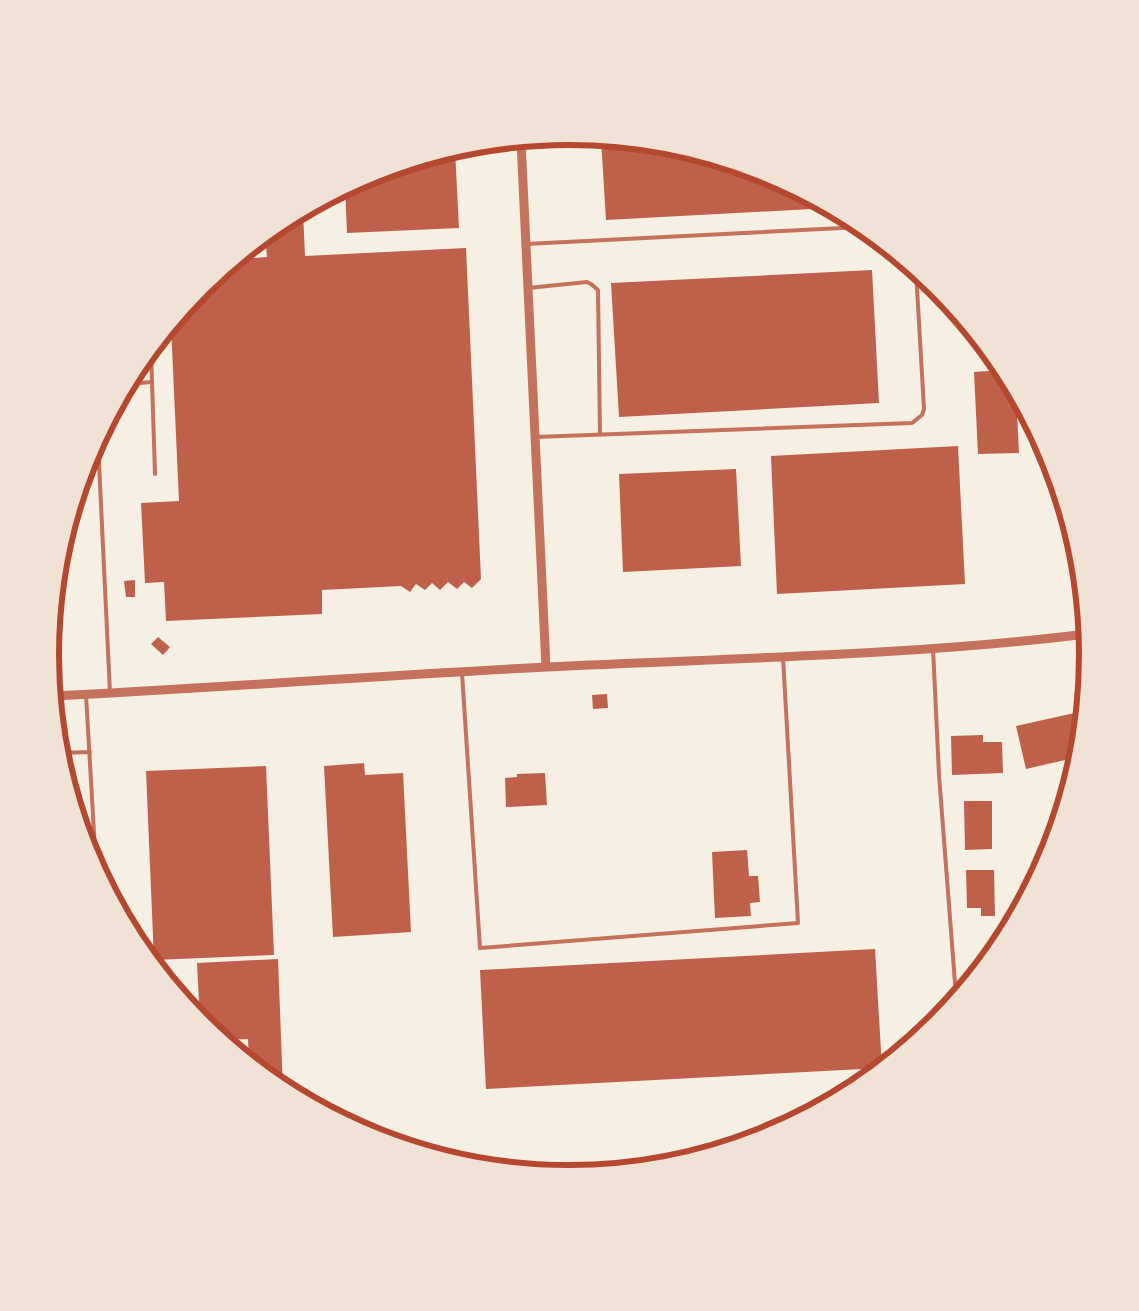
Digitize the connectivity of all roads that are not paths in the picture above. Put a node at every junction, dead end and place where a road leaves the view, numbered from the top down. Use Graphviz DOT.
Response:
graph roads {
  1 [pos="521,147"];
  2 [pos="848,228"];
  3 [pos="526,244"];
  4 [pos="917,281"];
  5 [pos="528,288"];
  6 [pos="151,363"];
  7 [pos="152,382"];
  8 [pos="138,383"];
  9 [pos="600,435"];
  10 [pos="535,437"];
  11 [pos="99,458"];
  12 [pos="155,474"];
  13 [pos="1079,635"];
  14 [pos="933,648"];
  15 [pos="784,657"];
  16 [pos="546,667"];
  17 [pos="462,672"];
  18 [pos="110,693"];
  19 [pos="86,694"];
  20 [pos="61,696"];
  21 [pos="90,752"];
  22 [pos="69,753"];
  23 [pos="91,832"];
  24 [pos="94,832"];
  25 [pos="95,842"];
  26 [pos="956,990"];
  1 -- 3 [label="street"];
  2 -- 3 [label="lane"];
  3 -- 5 [label="street"];
  4 -- 9 [label="lane"];
  5 -- 9 [label="lane"];
  5 -- 10 [label="street"];
  6 -- 7 [label="lane"];
  7 -- 8 [label="lane"];
  7 -- 12 [label="lane"];
  9 -- 10 [label="lane"];
  10 -- 16 [label="street"];
  11 -- 18 [label="lane"];
  13 -- 14 [label="street"];
  14 -- 15 [label="street"];
  14 -- 26 [label="lane"];
  15 -- 16 [label="street"];
  15 -- 17 [label="lane"];
  16 -- 17 [label="street"];
  17 -- 18 [label="street"];
  18 -- 19 [label="street"];
  19 -- 20 [label="street"];
  19 -- 21 [label="lane"];
  21 -- 22 [label="lane"];
  21 -- 24 [label="lane"];
  23 -- 24 [label="lane"];
  24 -- 25 [label="lane"];
}
